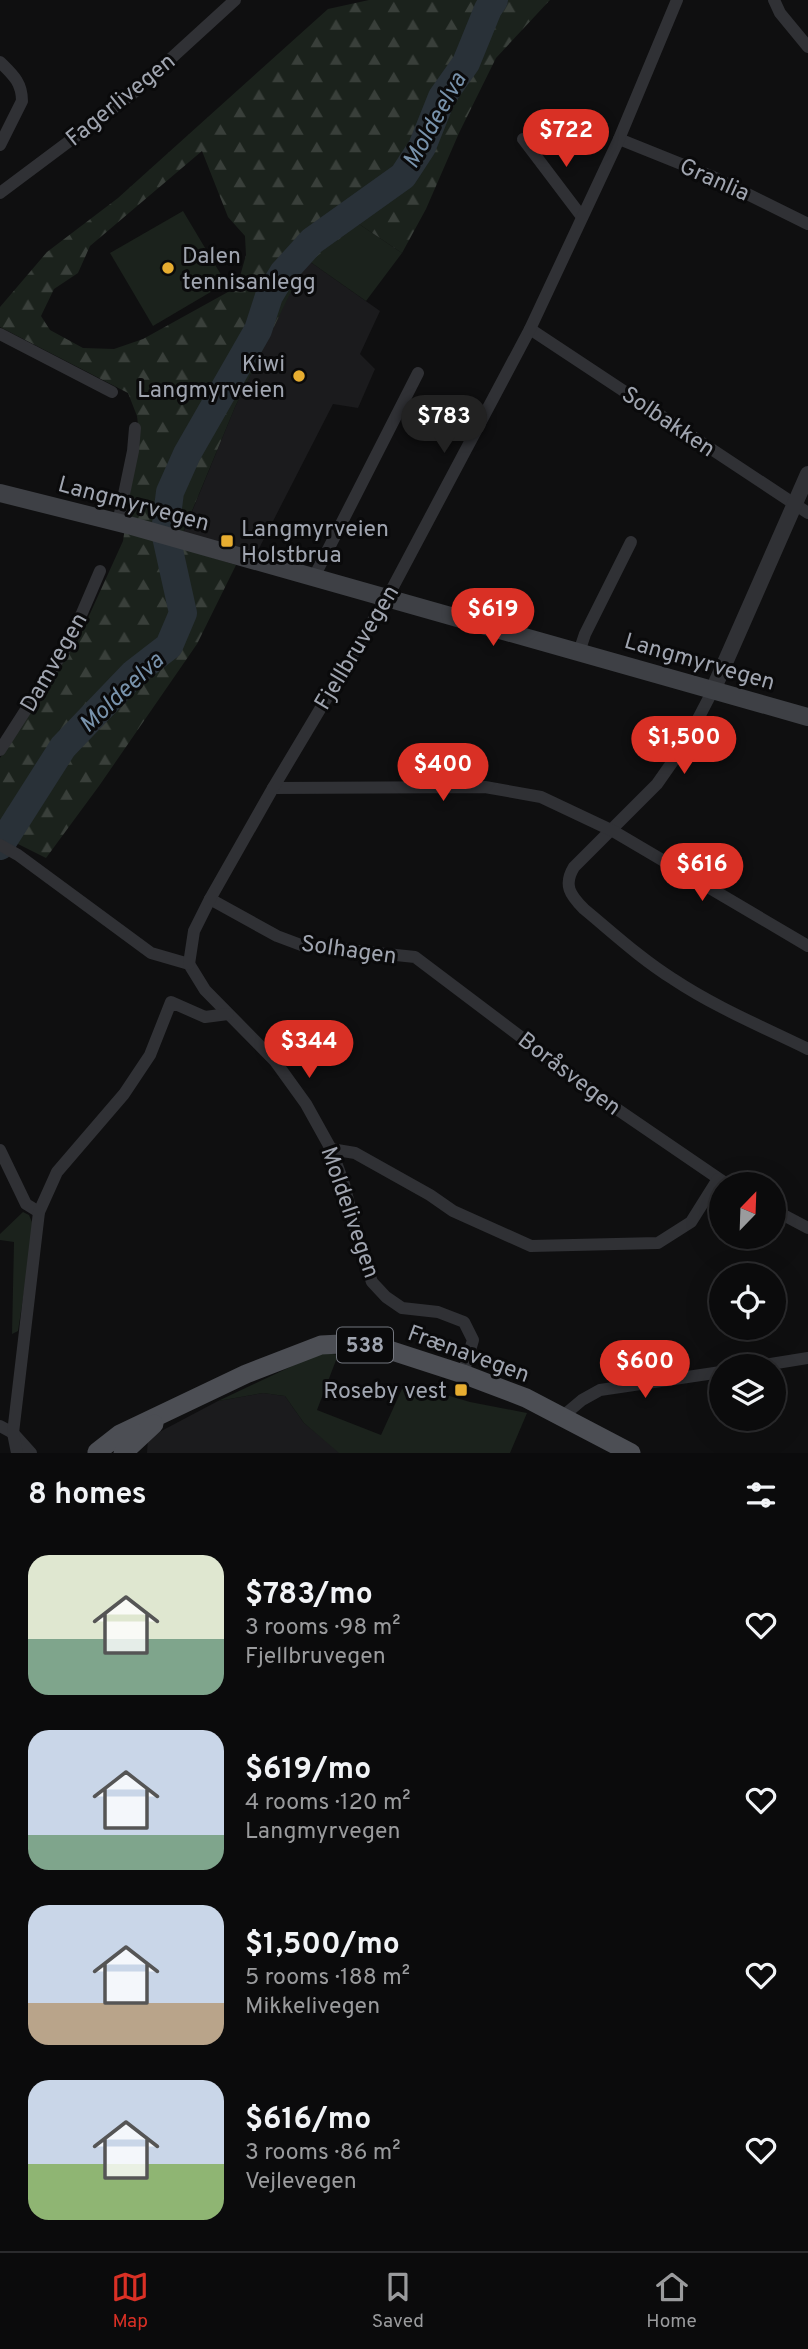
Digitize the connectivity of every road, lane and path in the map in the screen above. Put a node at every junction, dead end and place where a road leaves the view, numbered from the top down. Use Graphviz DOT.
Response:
graph roads {
  1 [pos="235,0"];
  2 [pos="677,0"];
  3 [pos="774,0"];
  4 [pos="808,47"];
  5 [pos="0,62"];
  6 [pos="523,139"];
  7 [pos="619,139"];
  8 [pos="0,145"];
  9 [pos="0,193"];
  10 [pos="582,217"];
  11 [pos="808,225"];
  12 [pos="530,329"];
  13 [pos="0,334"];
  14 [pos="418,373"];
  15 [pos="112,392"];
  16 [pos="135,428"];
  17 [pos="808,474"];
  18 [pos="0,493"];
  19 [pos="801,509"];
  20 [pos="125,524"];
  21 [pos="631,542"];
  22 [pos="100,571"];
  23 [pos="314,577"];
  24 [pos="386,598"];
  25 [pos="579,652"];
  26 [pos="713,690"];
  27 [pos="808,717"];
  28 [pos="0,750"];
  29 [pos="273,788"];
  30 [pos="612,831"];
  31 [pos="0,845"];
  32 [pos="210,899"];
  33 [pos="808,946"];
  34 [pos="415,957"];
  35 [pos="189,964"];
  36 [pos="228,1014"];
  37 [pos="808,1049"];
  38 [pos="331,1149"];
  39 [pos="0,1150"];
  40 [pos="709,1172"];
  41 [pos="709,1200"];
  42 [pos="39,1212"];
  43 [pos="786,1216"];
  44 [pos="808,1228"];
  45 [pos="808,1358"];
  46 [pos="786,1362"];
  47 [pos="709,1373"];
  48 [pos="463,1374"];
  49 [pos="167,1411"];
  50 [pos="563,1416"];
  51 [pos="0,1426"];
  52 [pos="13,1433"];
  53 [pos="17,1453"];
  54 [pos="31,1453"];
  55 [pos="92,1453"];
  56 [pos="99,1453"];
  57 [pos="123,1453"];
  58 [pos="631,1453"];
  1 -- 9 [label="street, Fagerlivegen"];
  2 -- 7 [label="street, Fjellbruvegen"];
  3 -- 4 [label="street"];
  5 -- 8 [label="street"];
  6 -- 10 [label="street"];
  7 -- 10 [label="street, Fjellbruvegen"];
  7 -- 11 [label="street, Granlia"];
  10 -- 12 [label="street, Fjellbruvegen"];
  12 -- 19 [label="street, Solbakken"];
  12 -- 24 [label="street, Fjellbruvegen"];
  13 -- 15 [label="street"];
  14 -- 23 [label="street"];
  16 -- 20 [label="street"];
  17 -- 19 [label="street"];
  18 -- 20 [label="main road, Langmyrvegen"];
  19 -- 26 [label="street"];
  20 -- 23 [label="main road, Langmyrvegen"];
  21 -- 25 [label="street"];
  22 -- 28 [label="street, Damvegen"];
  23 -- 24 [label="main road, Langmyrvegen"];
  24 -- 25 [label="main road, Langmyrvegen"];
  24 -- 29 [label="street, Fjellbruvegen"];
  25 -- 26 [label="main road, Langmyrvegen"];
  26 -- 27 [label="main road, Langmyrvegen"];
  26 -- 30 [label="street"];
  29 -- 30 [label="street"];
  29 -- 32 [label="street, Fjellbruvegen"];
  30 -- 33 [label="street"];
  30 -- 37 [label="street"];
  31 -- 35 [label="street"];
  32 -- 34 [label="street, Solhagen"];
  32 -- 35 [label="street, Fjellbruvegen"];
  34 -- 40 [label="street, Boråsvegen"];
  35 -- 36 [label="street, Moldelivegen"];
  36 -- 38 [label="street, Moldelivegen"];
  36 -- 42 [label="street"];
  38 -- 41 [label="street"];
  38 -- 48 [label="street, Moldelivegen"];
  39 -- 42 [label="street"];
  42 -- 52 [label="street"];
  43 -- 44 [label="street"];
  45 -- 46 [label="street"];
  47 -- 50 [label="street"];
  48 -- 49 [label="main road, Frænavegen / 538"];
  48 -- 50 [label="main road, Frænavegen / 538"];
  49 -- 56 [label="main road, Frænavegen / 538"];
  49 -- 57 [label="main road, Frænavegen / 538"];
  50 -- 58 [label="main road, Frænavegen / 538"];
  51 -- 52 [label="street"];
  52 -- 53 [label="street"];
  52 -- 54 [label="street"];
  55 -- 56 [label="main road"];
}
